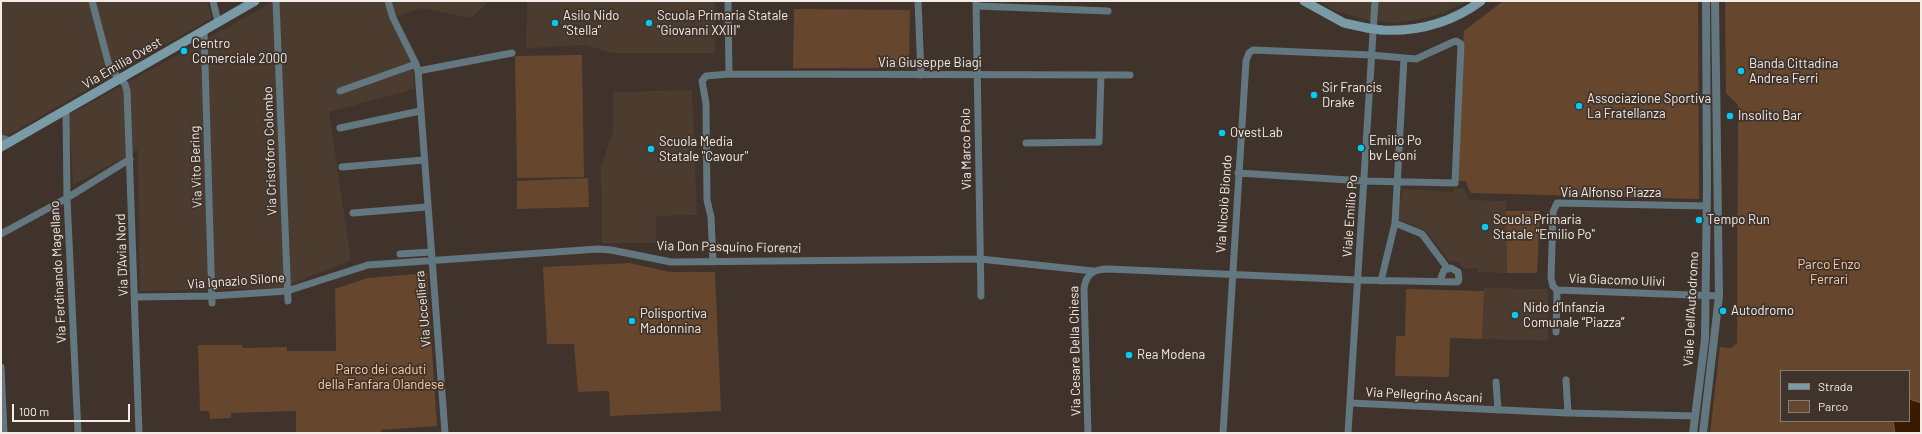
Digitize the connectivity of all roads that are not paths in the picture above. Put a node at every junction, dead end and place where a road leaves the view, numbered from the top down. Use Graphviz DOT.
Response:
graph roads {
  1 [pos="92,1"];
  2 [pos="213,1"];
  3 [pos="255,1"];
  4 [pos="276,1"];
  5 [pos="388,1"];
  6 [pos="728,1"];
  7 [pos="918,1"];
  8 [pos="1304,1"];
  9 [pos="1375,1"];
  10 [pos="1481,1"];
  11 [pos="1706,1"];
  12 [pos="1715,1"];
  13 [pos="976,3"];
  14 [pos="1108,11"];
  15 [pos="218,22"];
  16 [pos="204,30"];
  17 [pos="512,53"];
  18 [pos="1372,55"];
  19 [pos="1404,58"];
  20 [pos="417,68"];
  21 [pos="729,74"];
  22 [pos="921,75"];
  23 [pos="977,75"];
  24 [pos="1101,75"];
  25 [pos="1130,75"];
  26 [pos="120,79"];
  27 [pos="340,91"];
  28 [pos="1707,108"];
  29 [pos="1716,108"];
  30 [pos="66,110"];
  31 [pos="420,111"];
  32 [pos="340,128"];
  33 [pos="1,138"];
  34 [pos="11,141"];
  35 [pos="1026,143"];
  36 [pos="1,147"];
  37 [pos="130,159"];
  38 [pos="424,160"];
  39 [pos="342,167"];
  40 [pos="1238,173"];
  41 [pos="1364,181"];
  42 [pos="1397,182"];
  43 [pos="1707,185"];
  44 [pos="1717,186"];
  45 [pos="67,198"];
  46 [pos="1707,206"];
  47 [pos="427,207"];
  48 [pos="353,213"];
  49 [pos="1395,223"];
  50 [pos="1,234"];
  51 [pos="431,252"];
  52 [pos="400,254"];
  53 [pos="980,259"];
  54 [pos="431,260"];
  55 [pos="713,262"];
  56 [pos="1448,269"];
  57 [pos="1093,271"];
  58 [pos="1232,275"];
  59 [pos="1357,280"];
  60 [pos="1381,280"];
  61 [pos="1442,282"];
  62 [pos="1557,290"];
  63 [pos="287,291"];
  64 [pos="1706,295"];
  65 [pos="981,296"];
  66 [pos="1719,296"];
  67 [pos="135,297"];
  68 [pos="212,299"];
  69 [pos="288,301"];
  70 [pos="1556,332"];
  71 [pos="1705,339"];
  72 [pos="1715,340"];
  73 [pos="1,367"];
  74 [pos="1566,380"];
  75 [pos="1496,382"];
  76 [pos="1350,403"];
  77 [pos="1498,410"];
  78 [pos="1568,413"];
  79 [pos="1695,416"];
  80 [pos="4,433"];
  81 [pos="78,433"];
  82 [pos="139,433"];
  83 [pos="445,433"];
  84 [pos="1088,433"];
  85 [pos="1223,433"];
  86 [pos="1348,433"];
  87 [pos="1693,433"];
  88 [pos="1703,433"];
  1 -- 26 [label="street, Via D'Avia Nord"];
  2 -- 15 [label="street"];
  3 -- 15 [label="main road, Via Emilia Ovest"];
  4 -- 63 [label="street, Via Cristoforo Colombo"];
  5 -- 20 [label="street, Via Uccelliera"];
  6 -- 21 [label="street"];
  7 -- 22 [label="street"];
  8 -- 10 [label="main road, bridge"];
  9 -- 18 [label="street, Viale Emilio Po"];
  11 -- 28 [label="street, Viale Dell'Autodromo"];
  12 -- 29 [label="street, Viale Dell'Autodromo"];
  13 -- 14 [label="street"];
  13 -- 23 [label="street, Via Marco Polo"];
  15 -- 16 [label="main road, Via Emilia Ovest"];
  16 -- 26 [label="main road, Via Emilia Ovest"];
  16 -- 68 [label="street, Via Vito Bering"];
  17 -- 20 [label="street"];
  18 -- 19 [label="street"];
  18 -- 40 [label="street, Via Nicolò Biondo"];
  18 -- 41 [label="street, Viale Emilio Po"];
  19 -- 42 [label="street"];
  19 -- 42 [label="street"];
  20 -- 27 [label="street"];
  20 -- 31 [label="street, Via Uccelliera"];
  21 -- 22 [label="street, Via Giuseppe Biagi"];
  21 -- 55 [label="street, Via Giuseppe Biagi"];
  22 -- 23 [label="street, Via Giuseppe Biagi"];
  23 -- 24 [label="street, Via Giuseppe Biagi"];
  23 -- 53 [label="street, Via Marco Polo"];
  24 -- 25 [label="street, Via Giuseppe Biagi"];
  24 -- 35 [label="street"];
  26 -- 30 [label="main road, Via Emilia Ovest"];
  26 -- 37 [label="street, Via D'Avia Nord"];
  28 -- 29 [label="street"];
  28 -- 43 [label="street, Viale Dell'Autodromo"];
  29 -- 44 [label="street, Viale Dell'Autodromo"];
  30 -- 34 [label="main road, Via Emilia Ovest"];
  30 -- 45 [label="street, Via Ferdinando Magellano"];
  31 -- 32 [label="street"];
  31 -- 38 [label="street, Via Uccelliera"];
  33 -- 34 [label="street"];
  34 -- 36 [label="main road, Via Emilia Ovest"];
  37 -- 45 [label="street"];
  37 -- 67 [label="street, Via D'Avia Nord"];
  38 -- 39 [label="street"];
  38 -- 47 [label="street, Via Uccelliera"];
  40 -- 41 [label="street"];
  40 -- 58 [label="street, Via Nicolò Biondo"];
  41 -- 42 [label="street"];
  41 -- 59 [label="street, Viale Emilio Po"];
  42 -- 49 [label="street"];
  43 -- 44 [label="street"];
  43 -- 46 [label="street, Viale Dell'Autodromo"];
  44 -- 66 [label="street, Viale Dell'Autodromo"];
  45 -- 50 [label="street"];
  45 -- 81 [label="street, Via Ferdinando Magellano"];
  46 -- 62 [label="street, Via Alfonso Piazza"];
  46 -- 64 [label="street, Viale Dell'Autodromo"];
  47 -- 48 [label="street"];
  47 -- 51 [label="street, Via Uccelliera"];
  49 -- 56 [label="street"];
  49 -- 60 [label="street"];
  51 -- 52 [label="street"];
  51 -- 54 [label="street, Via Uccelliera"];
  53 -- 55 [label="street, Via Don Pasquino Fiorenzi"];
  53 -- 57 [label="street, Via Don Pasquino Fiorenzi"];
  53 -- 65 [label="street, Via Marco Polo"];
  54 -- 55 [label="street, Via Don Pasquino Fiorenzi"];
  54 -- 63 [label="street, Via Ignazio Silone"];
  54 -- 83 [label="street, Via Uccelliera"];
  56 -- 61 [label="street"];
  56 -- 61 [label="street, Via Don Pasquino Fiorenzi"];
  57 -- 58 [label="street, Via Don Pasquino Fiorenzi"];
  57 -- 84 [label="street, Via Cesare Della Chiesa"];
  58 -- 59 [label="street, Via Don Pasquino Fiorenzi"];
  58 -- 85 [label="street, Via Nicolò Biondo"];
  59 -- 60 [label="street, Via Don Pasquino Fiorenzi"];
  59 -- 76 [label="street, Viale Emilio Po"];
  60 -- 61 [label="street, Via Don Pasquino Fiorenzi"];
  62 -- 64 [label="street, Via Giacomo Ulivi"];
  62 -- 70 [label="street, Via Giacomo Ulivi"];
  63 -- 68 [label="street, Via Ignazio Silone"];
  63 -- 69 [label="street, Via Cristoforo Colombo"];
  64 -- 66 [label="street, Via Giacomo Ulivi"];
  64 -- 71 [label="street, Viale Dell'Autodromo"];
  66 -- 72 [label="street, Viale Dell'Autodromo"];
  67 -- 68 [label="street, Via Ignazio Silone"];
  67 -- 82 [label="street, Via D'Avia Nord"];
  71 -- 72 [label="street"];
  71 -- 79 [label="street, Viale Dell'Autodromo"];
  72 -- 88 [label="street, Viale Dell'Autodromo"];
  73 -- 80 [label="street"];
  74 -- 78 [label="street"];
  75 -- 77 [label="street, Via Pellegrino Ascani"];
  76 -- 77 [label="street, Via Pellegrino Ascani"];
  76 -- 86 [label="street, Viale Emilio Po"];
  77 -- 78 [label="street, Via Pellegrino Ascani"];
  78 -- 79 [label="street, Via Pellegrino Ascani"];
  79 -- 87 [label="street, Viale Dell'Autodromo"];
}
